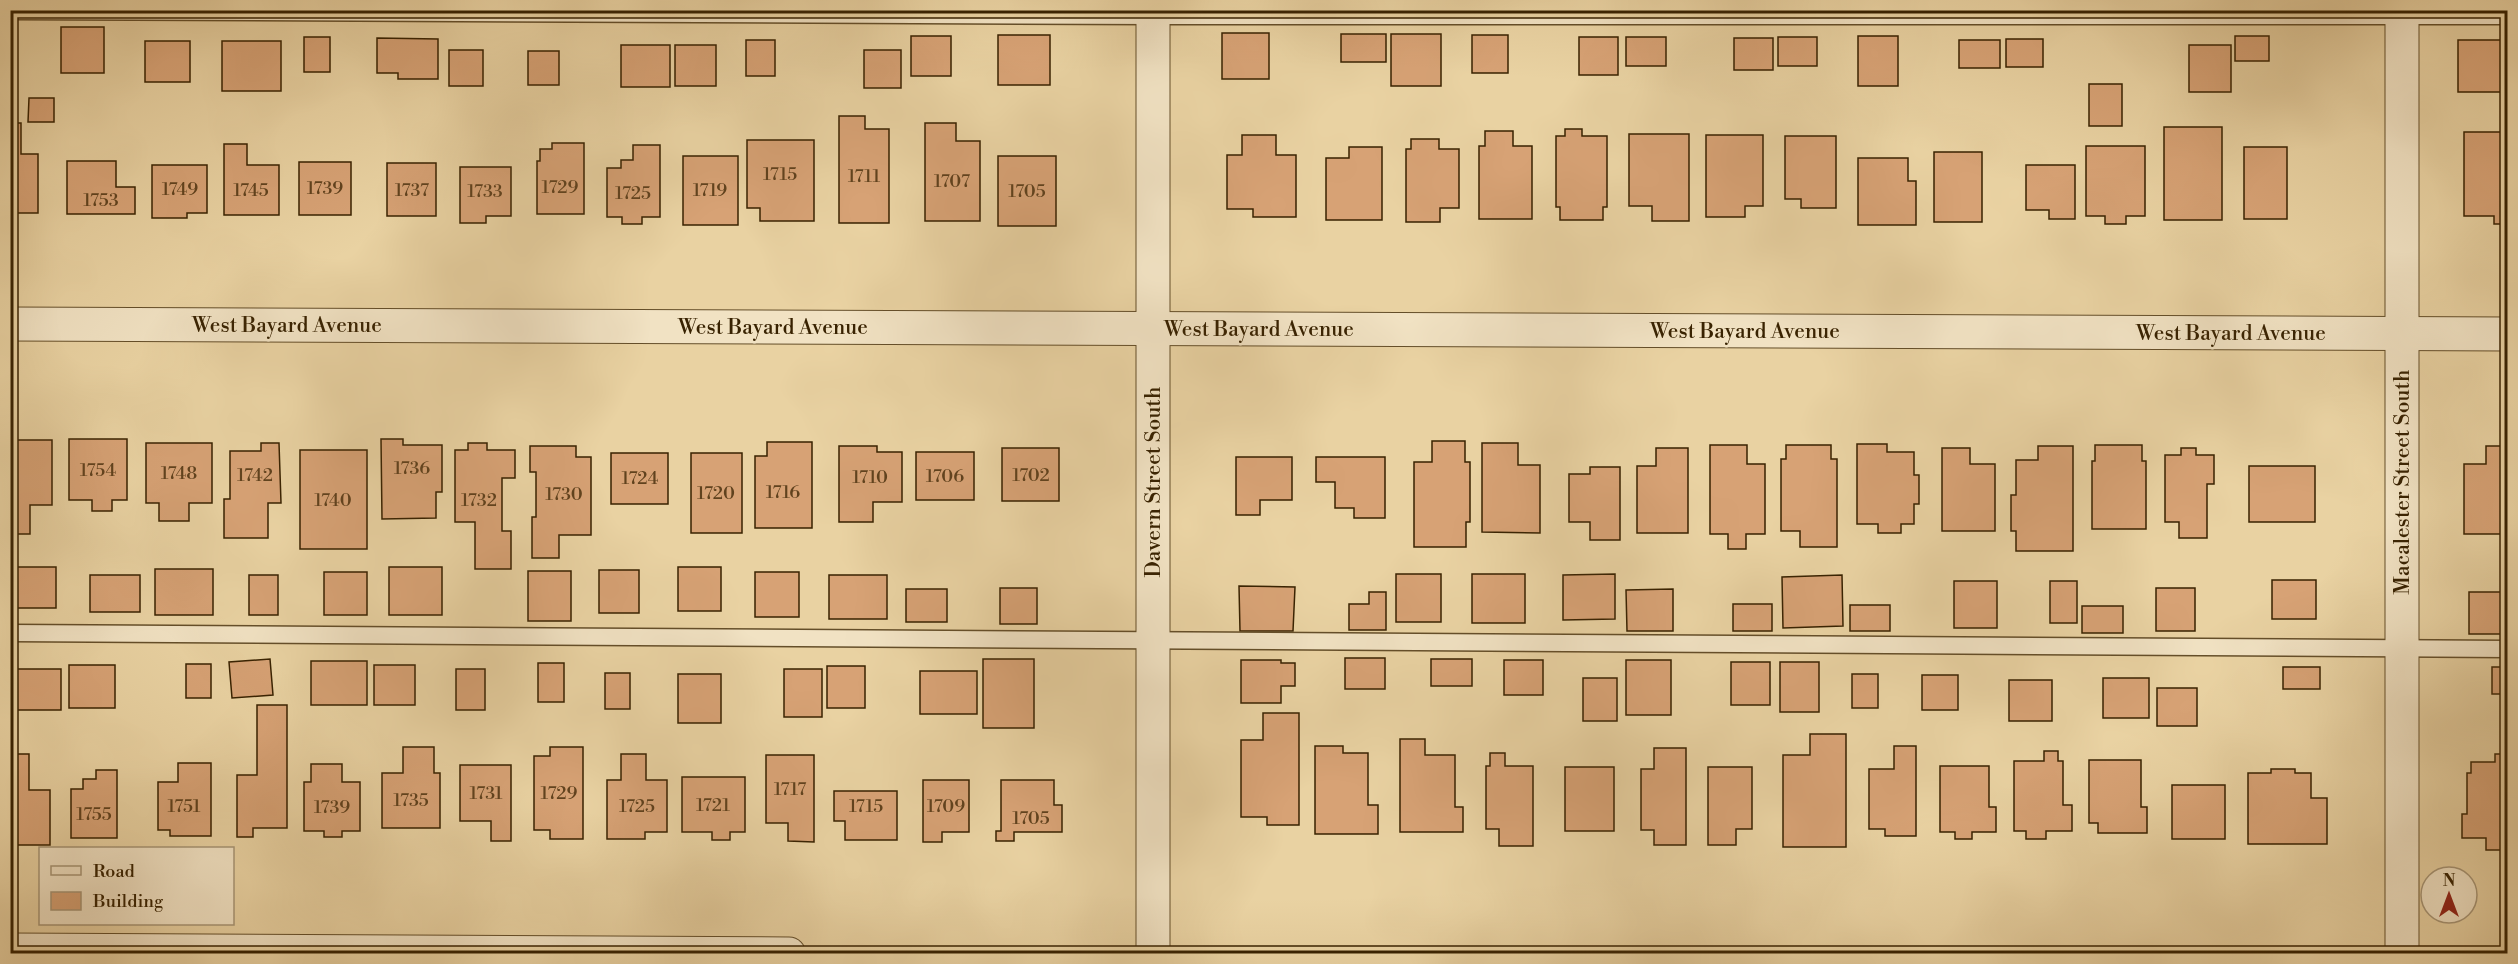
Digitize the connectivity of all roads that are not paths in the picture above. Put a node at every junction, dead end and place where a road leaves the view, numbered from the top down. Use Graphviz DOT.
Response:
graph roads {
  1 [pos="10,11"];
  2 [pos="2402,12"];
  3 [pos="1153,13"];
  4 [pos="2508,16"];
  5 [pos="10,324"];
  6 [pos="1153,328"];
  7 [pos="2402,334"];
  8 [pos="2508,334"];
  9 [pos="10,633"];
  10 [pos="1153,640"];
  11 [pos="2402,649"];
  12 [pos="2508,649"];
  13 [pos="10,950"];
  14 [pos="789,954"];
  15 [pos="1153,954"];
  16 [pos="2402,954"];
  1 -- 3 [label="lane"];
  2 -- 3 [label="lane"];
  2 -- 4 [label="lane"];
  2 -- 7 [label="street, Macalester Street South"];
  3 -- 6 [label="street, Davern Street South"];
  5 -- 6 [label="street, West Bayard Avenue"];
  6 -- 7 [label="street, West Bayard Avenue"];
  6 -- 10 [label="street, Davern Street South"];
  7 -- 8 [label="street, West Bayard Avenue"];
  7 -- 11 [label="street, Macalester Street South"];
  9 -- 10 [label="lane"];
  10 -- 11 [label="lane"];
  10 -- 15 [label="street, Davern Street South"];
  11 -- 12 [label="lane"];
  11 -- 16 [label="street, Macalester Street South"];
  13 -- 14 [label="street"];
}
